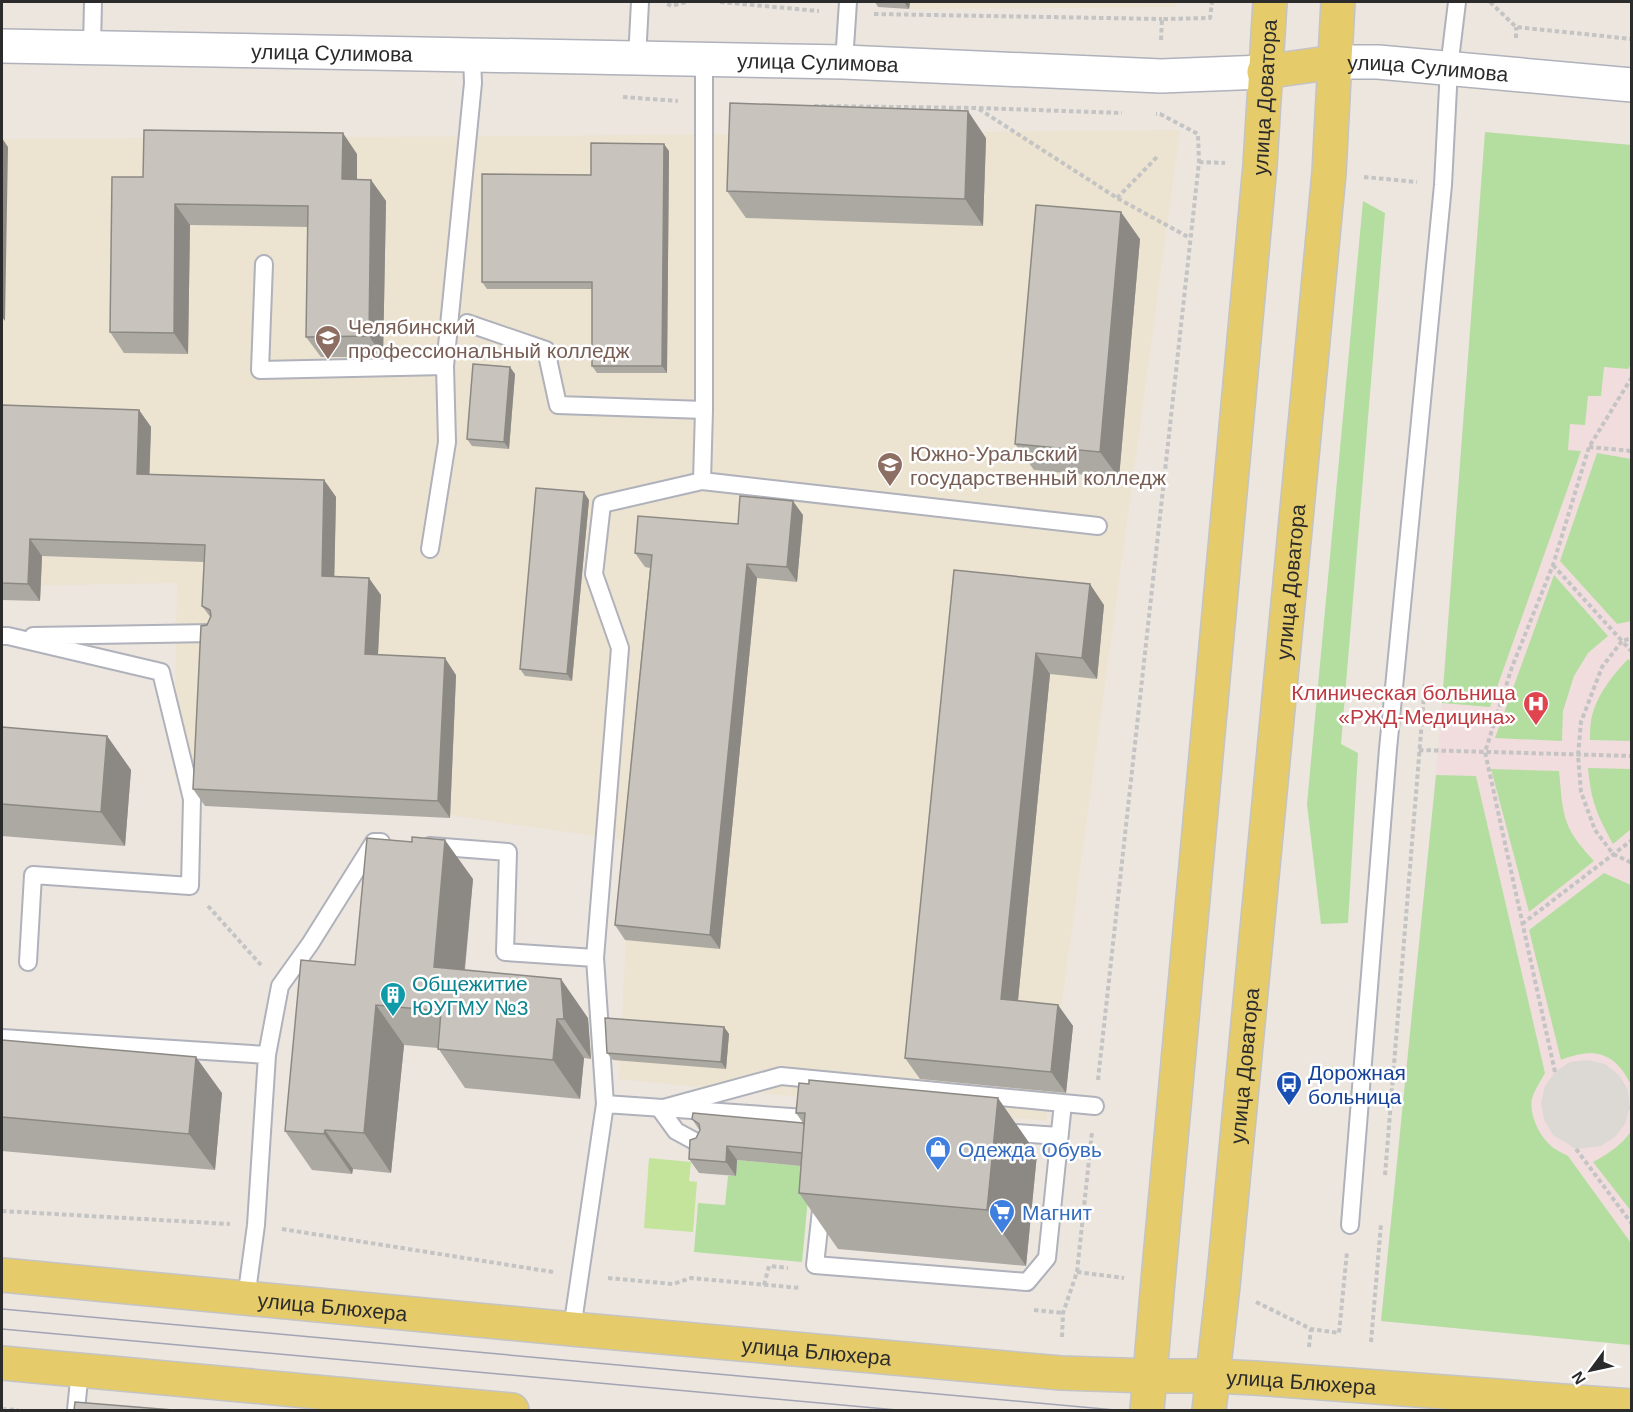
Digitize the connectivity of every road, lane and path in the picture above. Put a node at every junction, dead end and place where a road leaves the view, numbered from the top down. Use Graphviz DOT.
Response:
graph roads {
  1 [pos="93,2"];
  2 [pos="640,2"];
  3 [pos="661,2"];
  4 [pos="686,2"];
  5 [pos="720,2"];
  6 [pos="1270,2"];
  7 [pos="1338,2"];
  8 [pos="1457,2"];
  9 [pos="1490,2"];
  10 [pos="848,8"];
  11 [pos="1161,19"];
  12 [pos="1516,27"];
  13 [pos="1632,39"];
  14 [pos="2,45"];
  15 [pos="92,47"];
  16 [pos="472,56"];
  17 [pos="637,59"];
  18 [pos="704,60"];
  19 [pos="844,62"];
  20 [pos="1335,62"];
  21 [pos="1449,68"];
  22 [pos="1264,72"];
  23 [pos="1515,74"];
  24 [pos="1632,85"];
  25 [pos="612,96"];
  26 [pos="705,104"];
  27 [pos="812,106"];
  28 [pos="978,108"];
  29 [pos="1126,113"];
  30 [pos="1148,114"];
  31 [pos="1158,156"];
  32 [pos="1117,198"];
  33 [pos="1190,238"];
  34 [pos="264,264"];
  35 [pos="467,323"];
  36 [pos="445,366"];
  37 [pos="1632,376"];
  38 [pos="704,410"];
  39 [pos="1589,447"];
  40 [pos="1632,451"];
  41 [pos="702,481"];
  42 [pos="1098,526"];
  43 [pos="430,549"];
  44 [pos="1553,565"];
  45 [pos="213,633"];
  46 [pos="5,636"];
  47 [pos="1632,638"];
  48 [pos="1622,641"];
  49 [pos="1632,652"];
  50 [pos="1426,679"];
  51 [pos="1388,749"];
  52 [pos="1420,750"];
  53 [pos="1485,752"];
  54 [pos="1578,755"];
  55 [pos="1632,756"];
  56 [pos="1632,840"];
  57 [pos="396,843"];
  58 [pos="418,845"];
  59 [pos="1613,854"];
  60 [pos="1632,863"];
  61 [pos="190,886"];
  62 [pos="1522,924"];
  63 [pos="595,958"];
  64 [pos="28,962"];
  65 [pos="280,986"];
  66 [pos="2,1038"];
  67 [pos="267,1055"];
  68 [pos="1555,1072"];
  69 [pos="1063,1103"];
  70 [pos="606,1104"];
  71 [pos="1095,1106"];
  72 [pos="660,1109"];
  73 [pos="833,1123"];
  74 [pos="980,1131"];
  75 [pos="1059,1136"];
  76 [pos="700,1144"];
  77 [pos="1576,1149"];
  78 [pos="1385,1176"];
  79 [pos="824,1188"];
  80 [pos="2,1211"];
  81 [pos="1381,1224"];
  82 [pos="1632,1224"];
  83 [pos="1350,1225"];
  84 [pos="256,1226"];
  85 [pos="769,1266"];
  86 [pos="2,1275"];
  87 [pos="580,1276"];
  88 [pos="1134,1279"];
  89 [pos="764,1285"];
  90 [pos="810,1289"];
  91 [pos="1248,1298"];
  92 [pos="246,1299"];
  93 [pos="1029,1310"];
  94 [pos="1063,1313"];
  95 [pos="572,1329"];
  96 [pos="1371,1342"];
  97 [pos="2,1363"];
  98 [pos="80,1370"];
  99 [pos="1151,1376"];
  100 [pos="1212,1376"];
  101 [pos="1632,1406"];
  102 [pos="2,1409"];
  103 [pos="18,1410"];
  104 [pos="76,1410"];
  105 [pos="512,1410"];
  106 [pos="1148,1410"];
  107 [pos="1209,1410"];
  1 -- 15 [label="lane"];
  2 -- 17 [label="lane"];
  3 -- 4 [label="path"];
  5 -- 10 [label="path"];
  6 -- 22 [label="main road, улица Доватора"];
  7 -- 20 [label="main road, улица Доватора"];
  8 -- 21 [label="lane"];
  9 -- 12 [label="path"];
  10 -- 11 [label="path"];
  10 -- 19 [label="lane"];
  12 -- 13 [label="path"];
  12 -- 23 [label="path"];
  14 -- 15 [label="street, улица Сулимова"];
  15 -- 16 [label="street, улица Сулимова"];
  16 -- 17 [label="street, улица Сулимова"];
  16 -- 36 [label="lane"];
  17 -- 18 [label="street, улица Сулимова"];
  18 -- 19 [label="street, улица Сулимова"];
  18 -- 26 [label="lane"];
  19 -- 22 [label="street, улица Сулимова"];
  20 -- 21 [label="street, улица Сулимова"];
  20 -- 22 [label="main road, улица Сулимова"];
  20 -- 100 [label="main road, улица Доватора"];
  21 -- 23 [label="street, улица Сулимова"];
  21 -- 51 [label="lane"];
  22 -- 99 [label="main road, улица Доватора"];
  23 -- 24 [label="street, улица Сулимова"];
  25 -- 26 [label="path"];
  26 -- 38 [label="lane"];
  27 -- 28 [label="path"];
  28 -- 29 [label="path"];
  28 -- 32 [label="path"];
  30 -- 33 [label="path"];
  31 -- 32 [label="path"];
  32 -- 33 [label="path"];
  33 -- 71 [label="path"];
  34 -- 36 [label="lane"];
  35 -- 38 [label="lane"];
  36 -- 43 [label="lane"];
  37 -- 39 [label="path"];
  38 -- 41 [label="lane"];
  39 -- 40 [label="path"];
  39 -- 44 [label="path"];
  41 -- 42 [label="lane"];
  41 -- 63 [label="lane"];
  44 -- 48 [label="path"];
  44 -- 53 [label="path"];
  45 -- 46 [label="lane"];
  46 -- 61 [label="lane"];
  47 -- 48 [label="path"];
  48 -- 49 [label="path"];
  48 -- 54 [label="path"];
  50 -- 52 [label="path"];
  51 -- 52 [label="path"];
  51 -- 83 [label="lane"];
  52 -- 53 [label="path"];
  52 -- 78 [label="path"];
  53 -- 54 [label="path"];
  53 -- 62 [label="path"];
  54 -- 55 [label="path"];
  54 -- 59 [label="path"];
  56 -- 59 [label="path"];
  57 -- 65 [label="lane"];
  58 -- 63 [label="lane"];
  59 -- 60 [label="path"];
  59 -- 62 [label="path"];
  61 -- 64 [label="lane"];
  61 -- 65 [label="path"];
  62 -- 68 [label="path"];
  63 -- 70 [label="lane"];
  65 -- 67 [label="lane"];
  66 -- 67 [label="lane"];
  67 -- 84 [label="lane"];
  69 -- 71 [label="lane"];
  69 -- 72 [label="lane"];
  69 -- 75 [label="lane"];
  70 -- 72 [label="lane"];
  70 -- 87 [label="lane"];
  71 -- 88 [label="path"];
  72 -- 73 [label="lane"];
  72 -- 76 [label="lane"];
  74 -- 75 [label="lane"];
  75 -- 79 [label="lane"];
  77 -- 82 [label="path"];
  80 -- 84 [label="path"];
  81 -- 96 [label="path"];
  83 -- 91 [label="path"];
  84 -- 87 [label="path"];
  84 -- 92 [label="lane"];
  85 -- 89 [label="path"];
  86 -- 92 [label="main road, улица Блюхера"];
  87 -- 89 [label="path"];
  87 -- 95 [label="lane"];
  89 -- 90 [label="path"];
  92 -- 95 [label="main road, улица Блюхера"];
  93 -- 94 [label="path"];
  95 -- 99 [label="main road, улица Блюхера"];
  97 -- 98 [label="main road"];
  98 -- 104 [label="lane"];
  98 -- 105 [label="main road"];
  99 -- 100 [label="main road, улица Блюхера"];
  99 -- 106 [label="main road, улица Доватора"];
  100 -- 101 [label="main road, улица Блюхера"];
  100 -- 107 [label="main road, улица Доватора"];
  102 -- 103 [label="path"];
}
